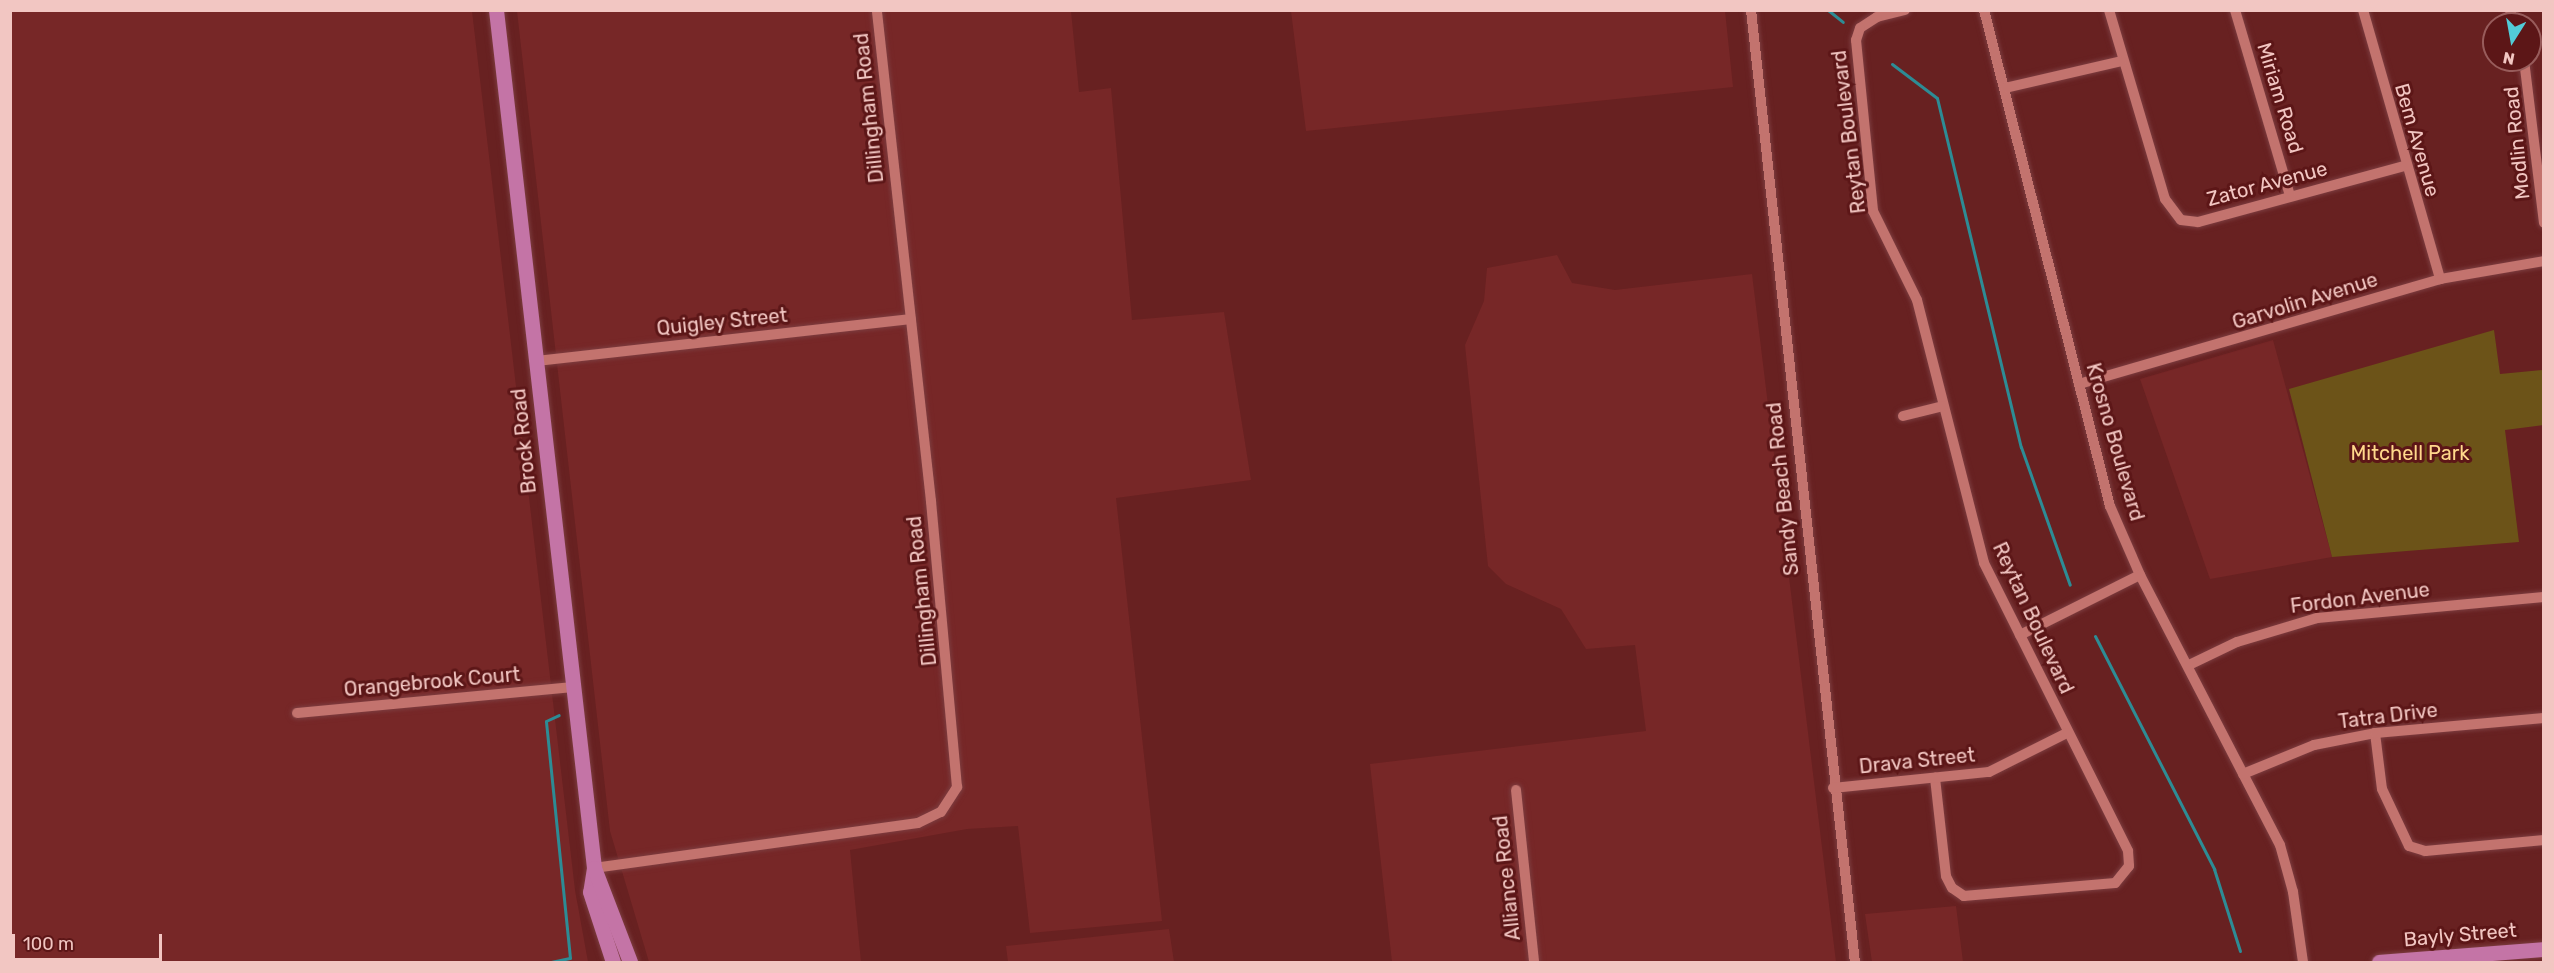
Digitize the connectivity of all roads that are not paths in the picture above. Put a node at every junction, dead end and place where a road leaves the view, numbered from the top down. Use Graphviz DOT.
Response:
graph roads {
  1 [pos="496,10"];
  2 [pos="877,10"];
  3 [pos="1750,10"];
  4 [pos="1905,10"];
  5 [pos="1984,10"];
  6 [pos="2109,10"];
  7 [pos="2235,10"];
  8 [pos="2363,10"];
  9 [pos="2121,61"];
  10 [pos="2525,72"];
  11 [pos="2005,88"];
  12 [pos="2404,166"];
  13 [pos="2290,196"];
  14 [pos="2544,223"];
  15 [pos="2544,261"];
  16 [pos="2440,279"];
  17 [pos="910,319"];
  18 [pos="537,361"];
  19 [pos="2079,384"];
  20 [pos="1943,406"];
  21 [pos="1903,416"];
  22 [pos="2140,575"];
  23 [pos="2544,597"];
  24 [pos="2020,635"];
  25 [pos="2189,665"];
  26 [pos="571,687"];
  27 [pos="297,713"];
  28 [pos="2544,718"];
  29 [pos="2067,733"];
  30 [pos="2375,733"];
  31 [pos="2243,774"];
  32 [pos="1935,778"];
  33 [pos="1833,788"];
  34 [pos="1516,790"];
  35 [pos="2544,840"];
  36 [pos="594,868"];
  37 [pos="2544,949"];
  38 [pos="613,963"];
  39 [pos="630,963"];
  40 [pos="1534,963"];
  41 [pos="1855,963"];
  42 [pos="2303,963"];
  43 [pos="2379,963"];
  1 -- 18 [label="main road, Brock Road"];
  2 -- 17 [label="street, Dillingham Road"];
  3 -- 33 [label="street, Sandy Beach Road"];
  4 -- 20 [label="street, Reytan Boulevard"];
  5 -- 11 [label="street, Krosno Boulevard"];
  6 -- 9 [label="street, Zator Avenue"];
  7 -- 13 [label="street, Miriam Road"];
  8 -- 12 [label="street, Bem Avenue"];
  9 -- 11 [label="street"];
  9 -- 13 [label="street, Zator Avenue"];
  10 -- 14 [label="street, Modlin Road"];
  11 -- 19 [label="street, Krosno Boulevard"];
  12 -- 13 [label="street, Zator Avenue"];
  12 -- 16 [label="street, Bem Avenue"];
  15 -- 16 [label="street, Garvolin Avenue"];
  16 -- 19 [label="street, Garvolin Avenue"];
  17 -- 18 [label="street, Quigley Street"];
  17 -- 36 [label="street, Dillingham Road"];
  18 -- 26 [label="main road, Brock Road"];
  19 -- 22 [label="street, Krosno Boulevard"];
  20 -- 21 [label="street"];
  20 -- 24 [label="street, Reytan Boulevard"];
  22 -- 24 [label="street"];
  22 -- 25 [label="street, Krosno Boulevard"];
  23 -- 25 [label="street, Fordon Avenue"];
  24 -- 29 [label="street, Reytan Boulevard"];
  25 -- 31 [label="street, Krosno Boulevard"];
  26 -- 27 [label="street, Orangebrook Court"];
  26 -- 36 [label="main road, Brock Road"];
  28 -- 30 [label="street, Tatra Drive"];
  29 -- 32 [label="street, Drava Street"];
  29 -- 32 [label="street, Reytan Boulevard"];
  30 -- 31 [label="street, Tatra Drive"];
  30 -- 35 [label="street"];
  31 -- 42 [label="street, Krosno Boulevard"];
  32 -- 33 [label="street, Drava Street"];
  33 -- 41 [label="street, Sandy Beach Road"];
  34 -- 40 [label="street, Alliance Road"];
  36 -- 38 [label="main road, Brock Road"];
  36 -- 39 [label="main road, Brock Road"];
  37 -- 43 [label="main road, Bayly Street"];
}
